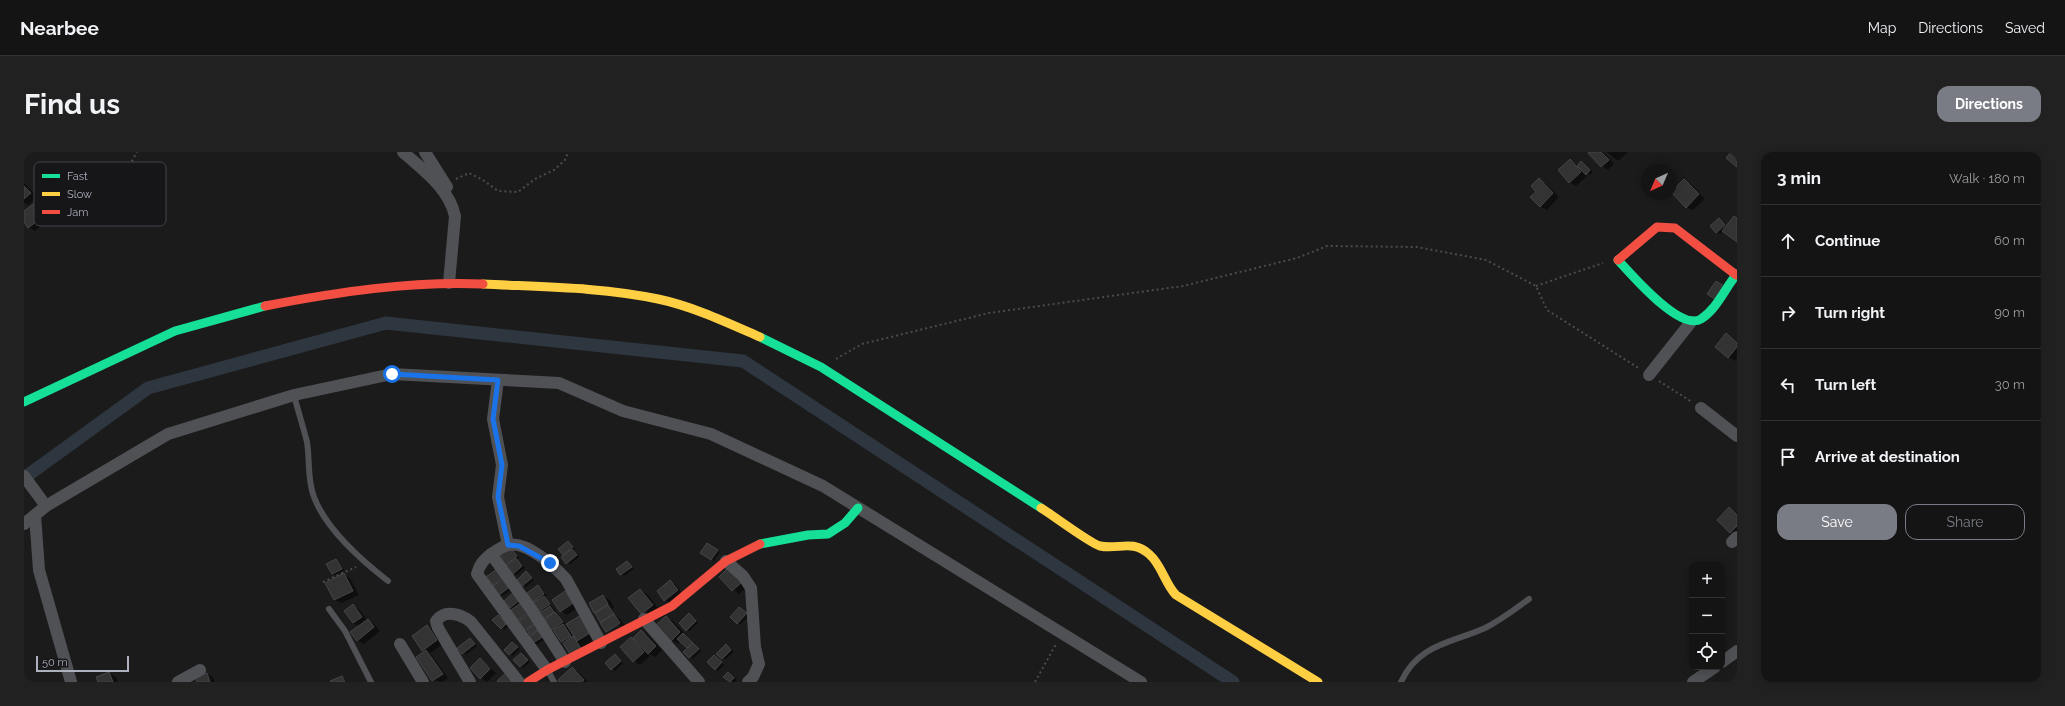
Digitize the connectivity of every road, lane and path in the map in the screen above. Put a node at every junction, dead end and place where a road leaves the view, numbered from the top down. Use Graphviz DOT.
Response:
graph roads {
  1 [pos="137,152"];
  2 [pos="403,152"];
  3 [pos="425,152"];
  4 [pos="568,152"];
  5 [pos="131,162"];
  6 [pos="446,185"];
  7 [pos="449,198"];
  8 [pos="1617,259"];
  9 [pos="1736,274"];
  10 [pos="449,283"];
  11 [pos="1536,286"];
  12 [pos="1691,322"];
  13 [pos="821,367"];
  14 [pos="1649,375"];
  15 [pos="498,380"];
  16 [pos="294,395"];
  17 [pos="24,402"];
  18 [pos="1701,408"];
  19 [pos="1737,436"];
  20 [pos="24,476"];
  21 [pos="46,506"];
  22 [pos="858,508"];
  23 [pos="35,515"];
  24 [pos="24,524"];
  25 [pos="508,545"];
  26 [pos="491,554"];
  27 [pos="726,560"];
  28 [pos="365,563"];
  29 [pos="388,581"];
  30 [pos="323,582"];
  31 [pos="1529,599"];
  32 [pos="329,609"];
  33 [pos="644,619"];
  34 [pos="1062,632"];
  35 [pos="601,642"];
  36 [pos="400,644"];
  37 [pos="1737,651"];
  38 [pos="1725,660"];
  39 [pos="565,662"];
  40 [pos="200,670"];
  41 [pos="547,670"];
  42 [pos="1710,670"];
  43 [pos="71,682"];
  44 [pos="178,682"];
  45 [pos="371,682"];
  46 [pos="423,682"];
  47 [pos="470,682"];
  48 [pos="519,682"];
  49 [pos="528,682"];
  50 [pos="554,682"];
  51 [pos="699,682"];
  52 [pos="748,682"];
  53 [pos="1036,682"];
  54 [pos="1141,682"];
  55 [pos="1318,682"];
  56 [pos="1401,682"];
  57 [pos="1693,682"];
  1 -- 5 [label="path"];
  2 -- 7 [label="street"];
  3 -- 6 [label="street"];
  4 -- 6 [label="path"];
  6 -- 7 [label="street"];
  7 -- 10 [label="street"];
  8 -- 9 [label="street"];
  8 -- 11 [label="path"];
  8 -- 12 [label="street"];
  9 -- 12 [label="street"];
  10 -- 13 [label="street"];
  10 -- 17 [label="street"];
  11 -- 13 [label="path"];
  11 -- 14 [label="path"];
  12 -- 14 [label="street"];
  13 -- 55 [label="street"];
  14 -- 18 [label="path"];
  15 -- 16 [label="street"];
  15 -- 22 [label="street"];
  15 -- 25 [label="street"];
  16 -- 21 [label="street"];
  16 -- 28 [label="lane"];
  18 -- 19 [label="street"];
  20 -- 21 [label="street"];
  21 -- 23 [label="street"];
  22 -- 27 [label="street"];
  22 -- 34 [label="street"];
  23 -- 24 [label="street"];
  23 -- 43 [label="street"];
  25 -- 26 [label="street"];
  25 -- 35 [label="street"];
  26 -- 39 [label="street"];
  26 -- 41 [label="street"];
  27 -- 33 [label="street"];
  27 -- 52 [label="street"];
  28 -- 29 [label="lane"];
  28 -- 30 [label="path"];
  31 -- 56 [label="lane"];
  32 -- 45 [label="lane"];
  33 -- 35 [label="street"];
  33 -- 51 [label="street"];
  34 -- 53 [label="path"];
  34 -- 54 [label="street"];
  35 -- 39 [label="street"];
  36 -- 46 [label="street"];
  37 -- 38 [label="street"];
  39 -- 41 [label="street"];
  40 -- 44 [label="street"];
  41 -- 49 [label="street"];
  41 -- 50 [label="lane"];
  42 -- 57 [label="street"];
  47 -- 48 [label="street"];
}
